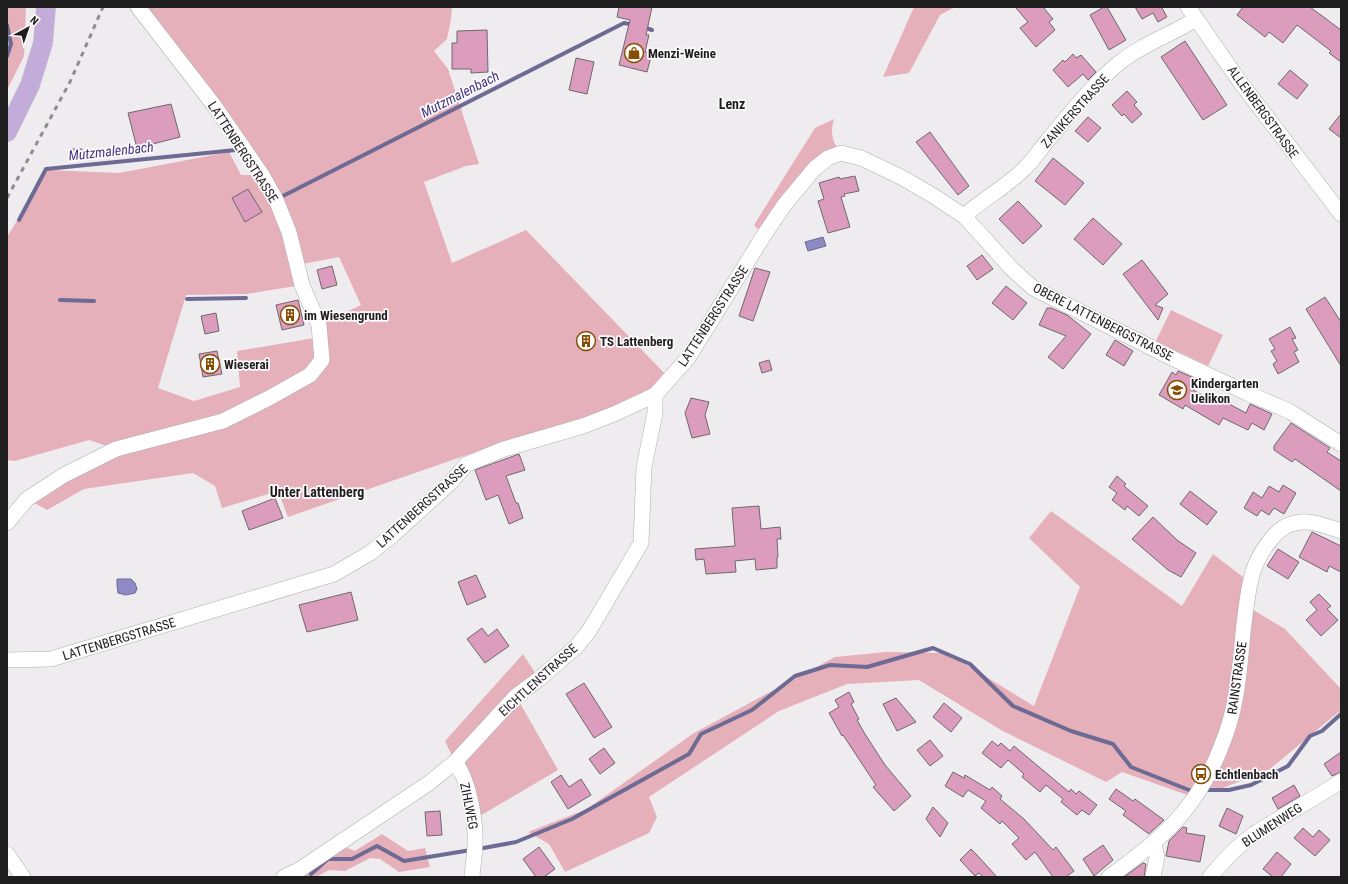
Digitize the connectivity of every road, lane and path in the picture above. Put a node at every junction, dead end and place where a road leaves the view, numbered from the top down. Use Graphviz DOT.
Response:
graph roads {
  1 [pos="46,7"];
  2 [pos="138,7"];
  3 [pos="1192,11"];
  4 [pos="7,132"];
  5 [pos="841,153"];
  6 [pos="1341,214"];
  7 [pos="964,216"];
  8 [pos="655,395"];
  9 [pos="1341,444"];
  10 [pos="7,523"];
  11 [pos="1341,531"];
  12 [pos="7,660"];
  13 [pos="455,762"];
  14 [pos="1341,781"];
  15 [pos="1154,843"];
  16 [pos="7,854"];
  17 [pos="23,877"];
  18 [pos="284,877"];
  19 [pos="472,877"];
  20 [pos="1109,877"];
  21 [pos="1153,877"];
  22 [pos="1210,877"];
  1 -- 4 [label="main road"];
  2 -- 10 [label="street, LATTENBERGSTRASSE"];
  3 -- 6 [label="street, ALLENBERGSTRASSE"];
  3 -- 7 [label="street, ZANIKERSTRASSE"];
  5 -- 7 [label="street, OBERE LATTENBERGSTRASSE"];
  5 -- 8 [label="street, LATTENBERGSTRASSE"];
  7 -- 9 [label="street, OBERE LATTENBERGSTRASSE"];
  8 -- 12 [label="street, LATTENBERGSTRASSE"];
  8 -- 13 [label="street, EICHTLENSTRASSE"];
  11 -- 15 [label="street, RAINSTRASSE"];
  13 -- 18 [label="street, EICHTLENSTRASSE"];
  13 -- 19 [label="street, ZIHLWEG"];
  14 -- 22 [label="street, BLUMENWEG"];
  15 -- 20 [label="street, RAINSTRASSE"];
  15 -- 21 [label="street"];
  16 -- 17 [label="street"];
}
